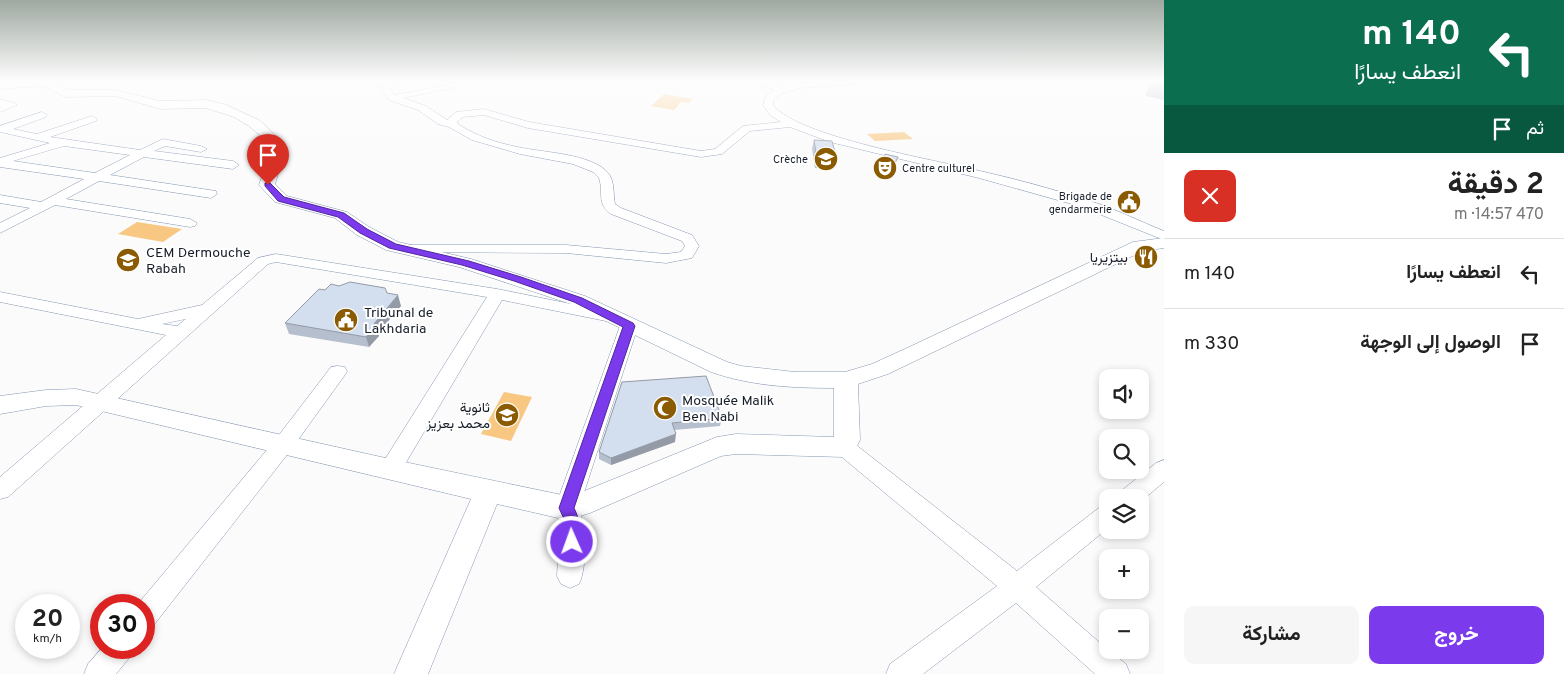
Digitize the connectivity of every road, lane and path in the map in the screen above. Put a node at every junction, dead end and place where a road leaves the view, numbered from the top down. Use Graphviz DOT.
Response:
graph roads {
  1 [pos="232,112"];
  2 [pos="428,112"];
  3 [pos="479,112"];
  4 [pos="486,112"];
  5 [pos="774,112"];
  6 [pos="42,115"];
  7 [pos="92,119"];
  8 [pos="453,124"];
  9 [pos="791,124"];
  10 [pos="0,129"];
  11 [pos="38,137"];
  12 [pos="63,143"];
  13 [pos="201,149"];
  14 [pos="143,153"];
  15 [pos="0,162"];
  16 [pos="233,165"];
  17 [pos="99,177"];
  18 [pos="211,194"];
  19 [pos="0,199"];
  20 [pos="49,203"];
  21 [pos="1164,221"];
  22 [pos="190,223"];
  23 [pos="0,229"];
  24 [pos="667,229"];
  25 [pos="1151,230"];
  26 [pos="1164,236"];
  27 [pos="1164,243"];
  28 [pos="402,248"];
  29 [pos="654,258"];
  30 [pos="498,294"];
  31 [pos="0,297"];
  32 [pos="210,309"];
  33 [pos="620,321"];
  34 [pos="133,324"];
  35 [pos="182,333"];
  36 [pos="338,372"];
  37 [pos="846,380"];
  38 [pos="103,403"];
  39 [pos="0,405"];
  40 [pos="284,445"];
  41 [pos="844,447"];
  42 [pos="1164,469"];
  43 [pos="390,470"];
  44 [pos="1140,489"];
  45 [pos="0,490"];
  46 [pos="488,492"];
  47 [pos="567,508"];
  48 [pos="1099,521"];
  49 [pos="570,576"];
  50 [pos="1017,587"];
  51 [pos="155,603"];
  52 [pos="110,659"];
  53 [pos="98,674"];
  54 [pos="411,674"];
  55 [pos="900,674"];
  56 [pos="1116,674"];
  1 -- 28 [label="main road"];
  2 -- 8 [label="street"];
  3 -- 8 [label="street"];
  4 -- 9 [label="street"];
  5 -- 9 [label="street"];
  6 -- 10 [label="street"];
  7 -- 11 [label="street"];
  8 -- 24 [label="street"];
  9 -- 25 [label="street"];
  10 -- 11 [label="street"];
  11 -- 12 [label="street"];
  12 -- 14 [label="street"];
  12 -- 15 [label="street"];
  13 -- 14 [label="street"];
  14 -- 16 [label="street"];
  14 -- 17 [label="street"];
  15 -- 17 [label="street"];
  17 -- 18 [label="street"];
  17 -- 20 [label="street"];
  19 -- 20 [label="street"];
  20 -- 22 [label="street"];
  20 -- 23 [label="street"];
  21 -- 25 [label="street"];
  24 -- 29 [label="street"];
  24 -- 29 [label="street"];
  25 -- 26 [label="street"];
  27 -- 37 [label="main road"];
  28 -- 29 [label="street"];
  28 -- 33 [label="main road"];
  30 -- 32 [label="street"];
  30 -- 33 [label="street"];
  30 -- 43 [label="street"];
  31 -- 34 [label="street"];
  32 -- 34 [label="street"];
  32 -- 35 [label="street"];
  33 -- 37 [label="main road"];
  33 -- 47 [label="street"];
  34 -- 35 [label="street"];
  35 -- 38 [label="street"];
  36 -- 40 [label="street"];
  37 -- 41 [label="main road"];
  38 -- 39 [label="main road"];
  38 -- 40 [label="main road"];
  38 -- 45 [label="street"];
  40 -- 43 [label="main road"];
  40 -- 51 [label="street"];
  41 -- 47 [label="main road"];
  41 -- 50 [label="street"];
  42 -- 44 [label="street"];
  43 -- 46 [label="main road"];
  46 -- 47 [label="main road"];
  46 -- 54 [label="main road"];
  47 -- 49 [label="street"];
  48 -- 50 [label="street"];
  50 -- 55 [label="street"];
  50 -- 56 [label="street"];
  52 -- 53 [label="street"];
}
